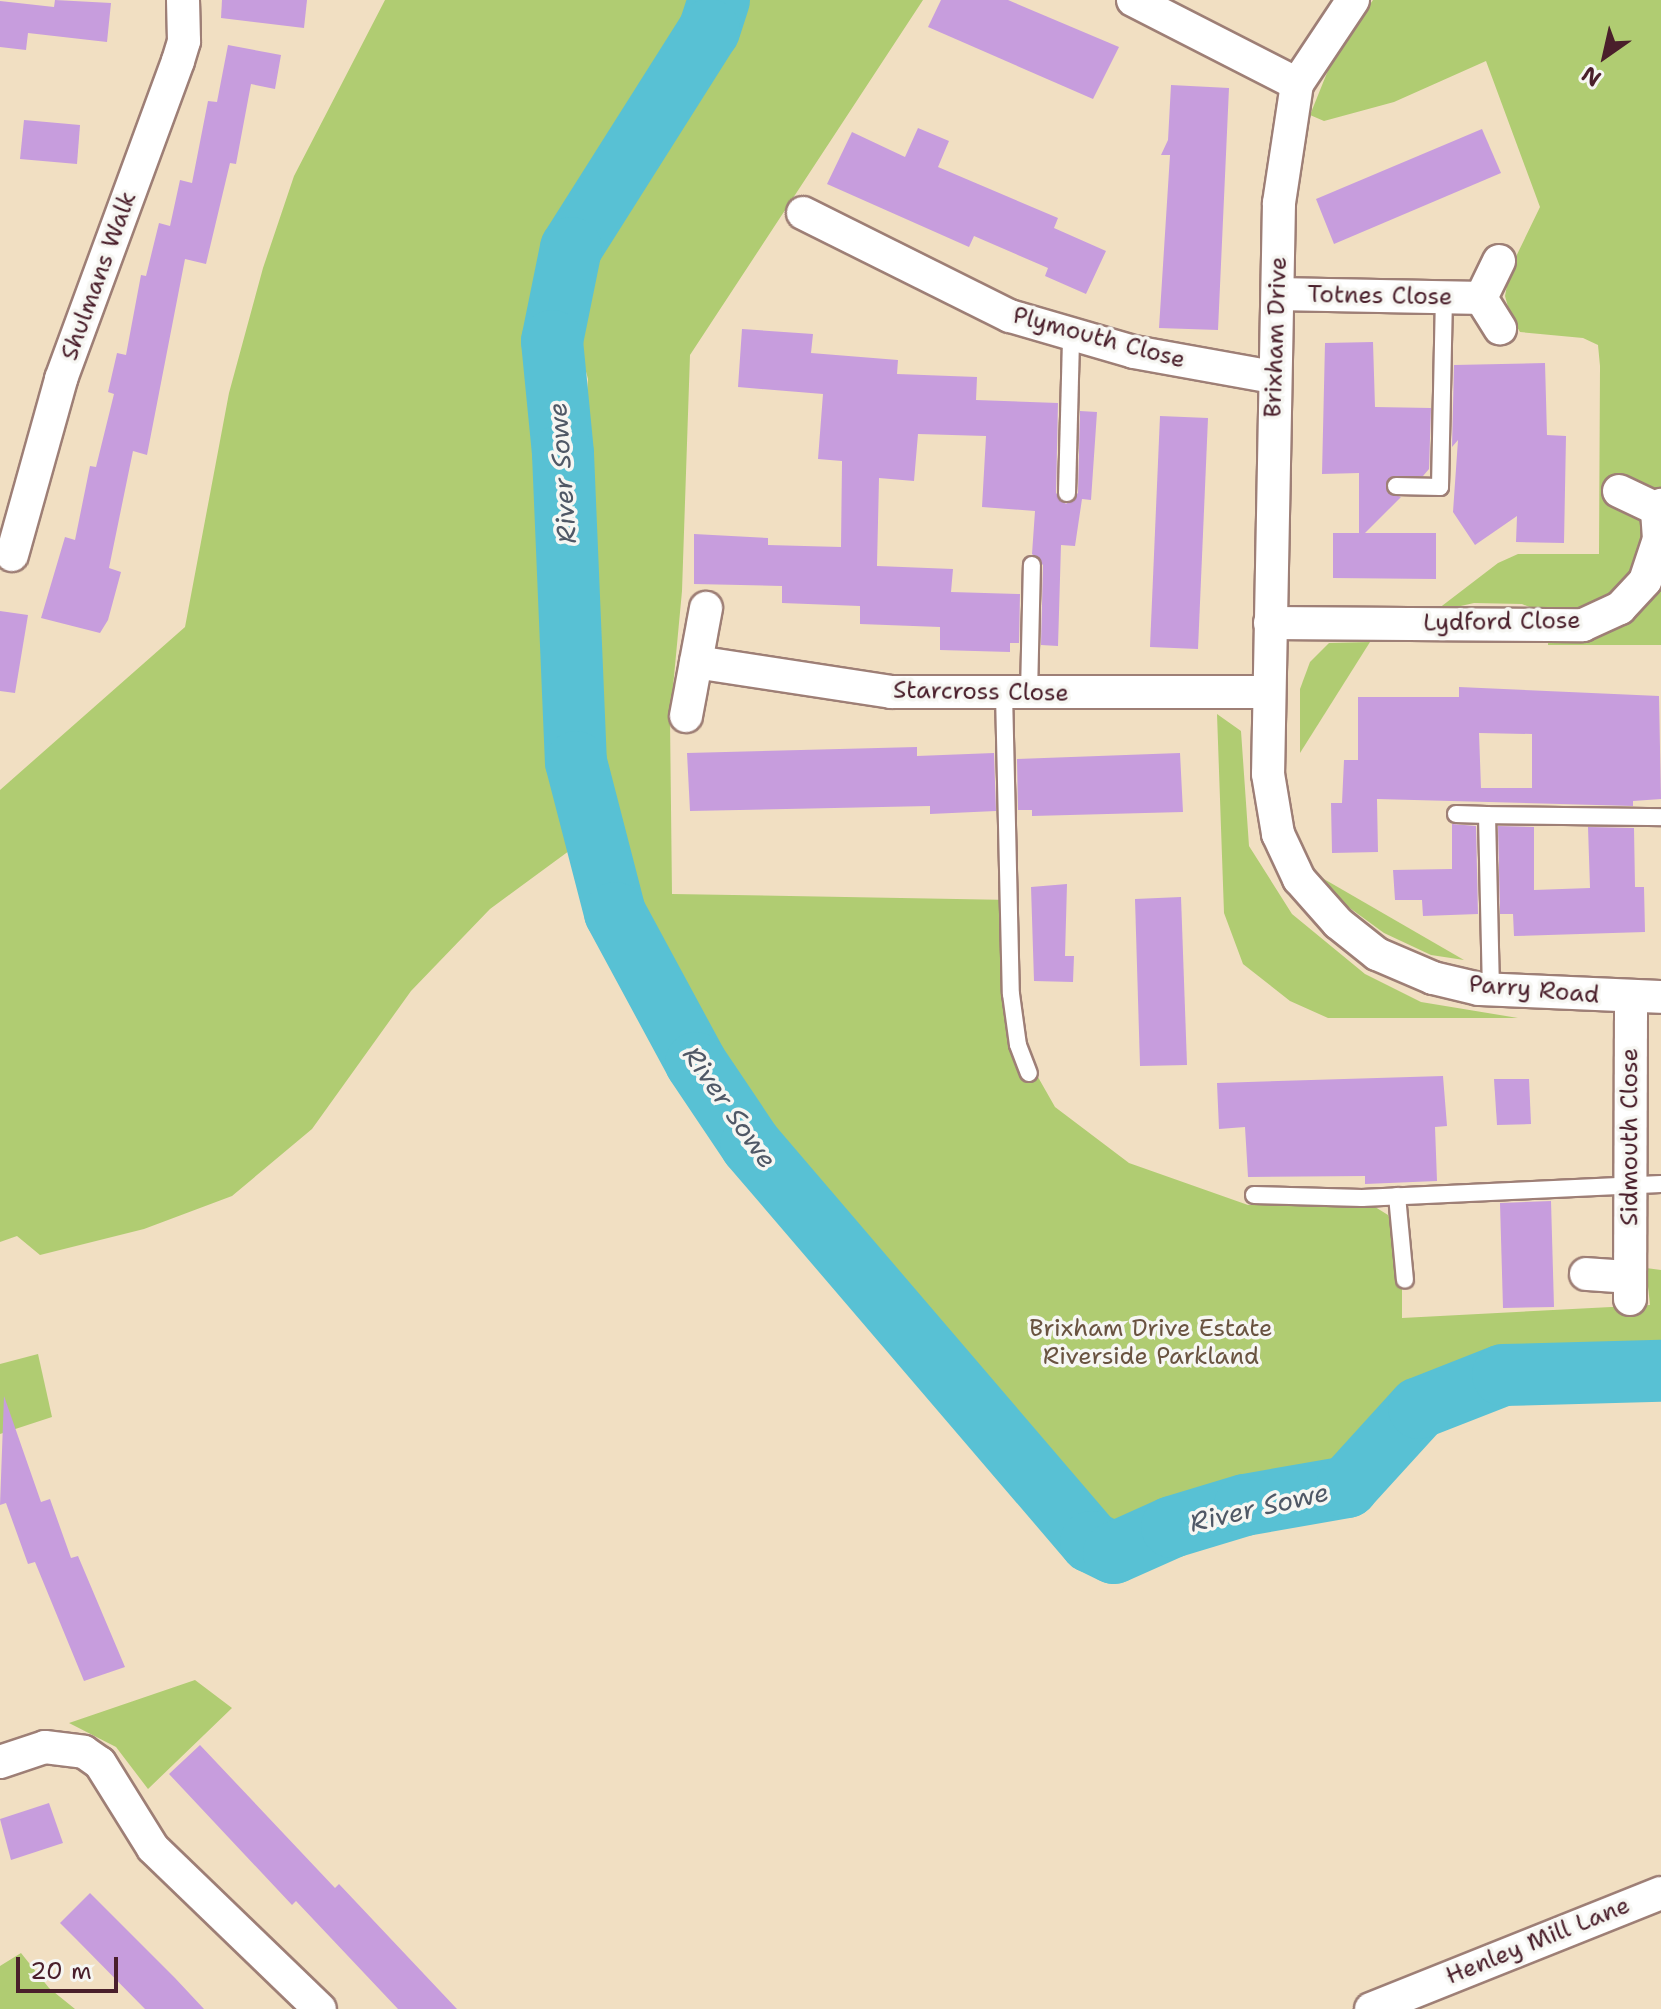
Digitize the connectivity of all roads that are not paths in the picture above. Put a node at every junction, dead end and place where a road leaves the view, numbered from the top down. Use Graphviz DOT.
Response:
graph roads {
  1 [pos="183,0"];
  2 [pos="1133,0"];
  3 [pos="1353,0"];
  4 [pos="1297,84"];
  5 [pos="803,213"];
  6 [pos="1499,261"];
  7 [pos="1279,294"];
  8 [pos="1444,297"];
  9 [pos="1481,298"];
  10 [pos="1500,328"];
  11 [pos="1071,335"];
  12 [pos="1273,377"];
  13 [pos="1396,486"];
  14 [pos="1619,491"];
  15 [pos="1067,493"];
  16 [pos="1659,507"];
  17 [pos="12,555"];
  18 [pos="1032,565"];
  19 [pos="706,608"];
  20 [pos="1270,623"];
  21 [pos="696,662"];
  22 [pos="1269,692"];
  23 [pos="1017,694"];
  24 [pos="686,716"];
  25 [pos="1456,814"];
  26 [pos="1487,815"];
  27 [pos="1661,817"];
  28 [pos="1491,990"];
  29 [pos="1646,998"];
  30 [pos="1029,1073"];
  31 [pos="1646,1186"];
  32 [pos="1254,1195"];
  33 [pos="1397,1196"];
  34 [pos="1586,1274"];
  35 [pos="1405,1280"];
  36 [pos="0,1762"];
  37 [pos="1661,1893"];
  38 [pos="320,2009"];
  39 [pos="1371,2009"];
  1 -- 17 [label="street, Shulmans Walk"];
  2 -- 4 [label="street"];
  3 -- 4 [label="street, Brixham Drive"];
  4 -- 7 [label="street, Brixham Drive"];
  5 -- 11 [label="street, Plymouth Close"];
  6 -- 9 [label="street, Totnes Close"];
  7 -- 8 [label="street, Totnes Close"];
  7 -- 12 [label="street, Brixham Drive"];
  8 -- 9 [label="street, Totnes Close"];
  8 -- 13 [label="lane"];
  9 -- 10 [label="street, Totnes Close"];
  11 -- 12 [label="street, Plymouth Close"];
  11 -- 15 [label="lane"];
  12 -- 20 [label="street, Brixham Drive"];
  14 -- 16 [label="street, Lydford Close"];
  16 -- 20 [label="street, Lydford Close"];
  18 -- 23 [label="lane"];
  19 -- 21 [label="street"];
  20 -- 22 [label="street, Brixham Drive"];
  21 -- 23 [label="street, Starcross Close"];
  21 -- 24 [label="street"];
  22 -- 23 [label="street, Starcross Close"];
  22 -- 28 [label="street, Parry Road"];
  23 -- 30 [label="lane"];
  25 -- 26 [label="lane"];
  26 -- 27 [label="lane"];
  26 -- 28 [label="lane"];
  28 -- 29 [label="street, Parry Road"];
  29 -- 31 [label="street, Sidmouth Close"];
  31 -- 33 [label="lane"];
  31 -- 34 [label="street, Sidmouth Close"];
  32 -- 33 [label="lane"];
  33 -- 35 [label="lane"];
  36 -- 38 [label="street"];
  37 -- 39 [label="street, Henley Mill Lane"];
}
